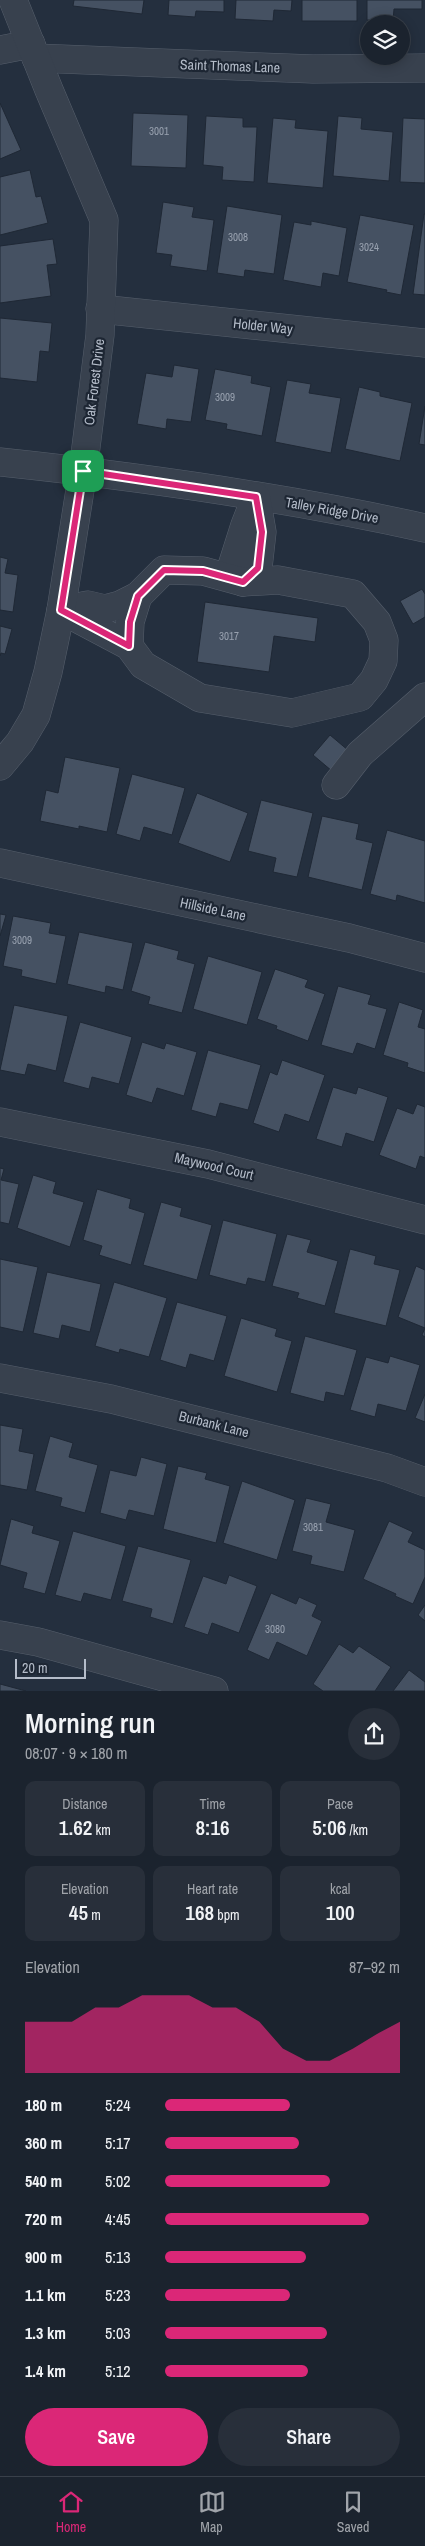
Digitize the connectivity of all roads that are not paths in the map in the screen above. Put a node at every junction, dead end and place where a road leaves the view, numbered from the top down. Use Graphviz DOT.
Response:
graph roads {
  1 [pos="13,0"];
  2 [pos="0,50"];
  3 [pos="33,51"];
  4 [pos="425,68"];
  5 [pos="100,309"];
  6 [pos="425,344"];
  7 [pos="0,462"];
  8 [pos="83,471"];
  9 [pos="256,497"];
  10 [pos="425,528"];
  11 [pos="243,582"];
  12 [pos="138,596"];
  13 [pos="61,610"];
  14 [pos="129,646"];
  15 [pos="425,697"];
  16 [pos="0,766"];
  17 [pos="336,785"];
  18 [pos="0,863"];
  19 [pos="425,958"];
  20 [pos="0,1122"];
  21 [pos="425,1220"];
  22 [pos="0,1378"];
  23 [pos="425,1482"];
  24 [pos="0,1634"];
  25 [pos="214,1691"];
  1 -- 3 [label="street, Oak Forest Drive"];
  2 -- 3 [label="street, Saint Thomas Lane"];
  3 -- 4 [label="street, Saint Thomas Lane"];
  3 -- 5 [label="street, Oak Forest Drive"];
  5 -- 6 [label="street, Holder Way"];
  5 -- 8 [label="street, Oak Forest Drive"];
  7 -- 8 [label="street, Talley Ridge Drive"];
  8 -- 9 [label="street, Talley Ridge Drive"];
  8 -- 13 [label="street, Oak Forest Drive"];
  9 -- 10 [label="street, Talley Ridge Drive"];
  9 -- 11 [label="street"];
  11 -- 12 [label="street"];
  11 -- 14 [label="street"];
  12 -- 13 [label="street"];
  12 -- 14 [label="street"];
  13 -- 14 [label="street"];
  13 -- 16 [label="street, Oak Forest Drive"];
  15 -- 17 [label="street"];
  18 -- 19 [label="street, Hillside Lane"];
  20 -- 21 [label="street, Maywood Court"];
  22 -- 23 [label="street, Burbank Lane"];
  24 -- 25 [label="street"];
}
